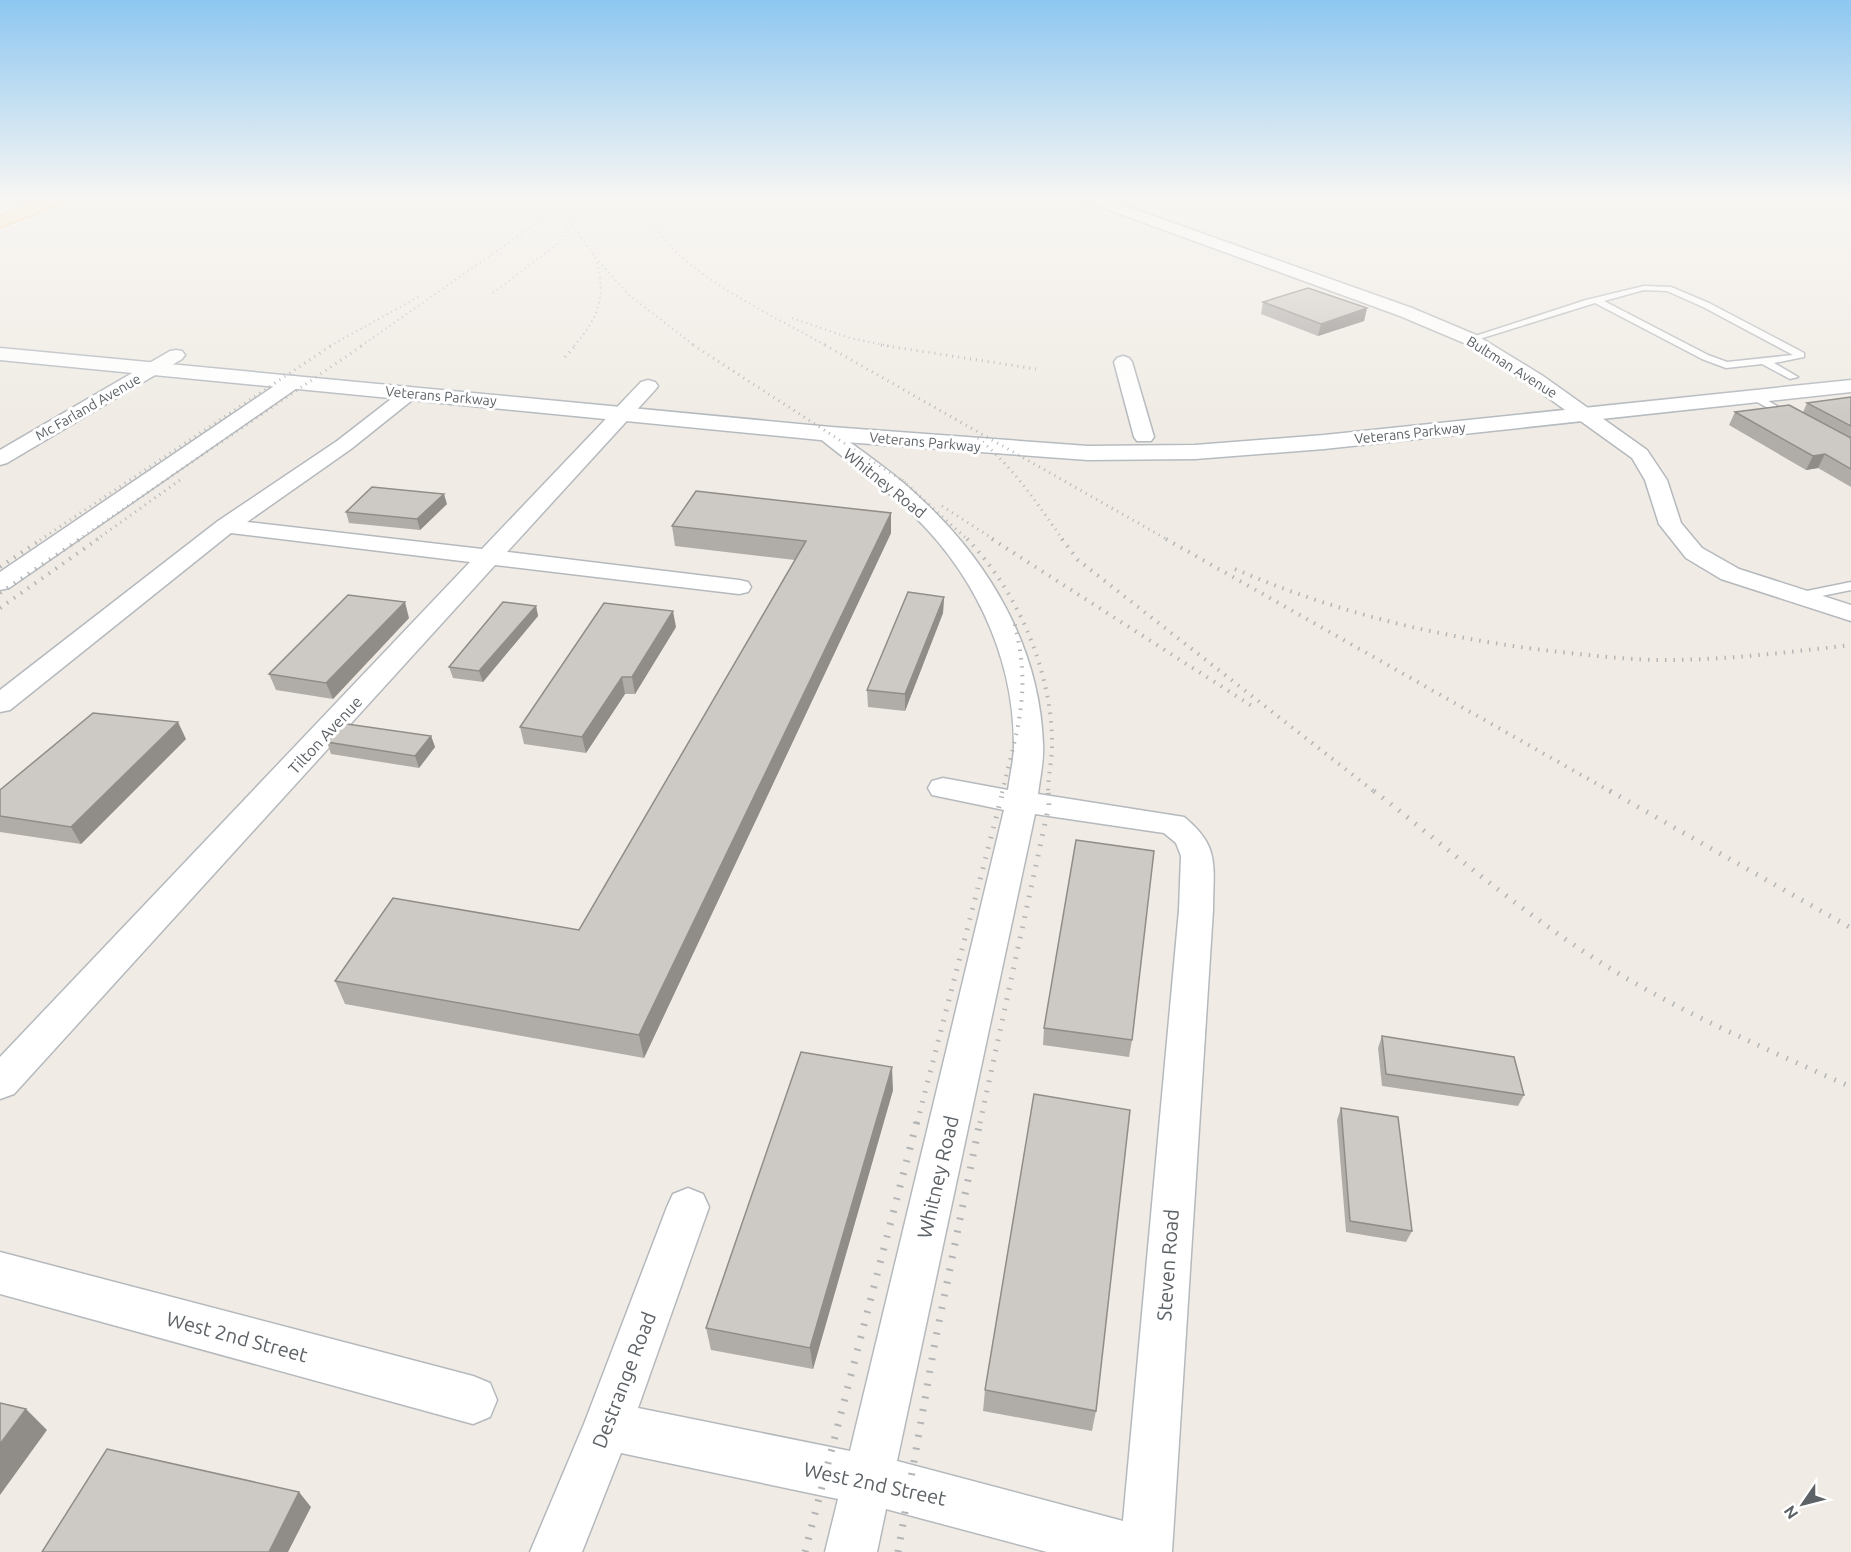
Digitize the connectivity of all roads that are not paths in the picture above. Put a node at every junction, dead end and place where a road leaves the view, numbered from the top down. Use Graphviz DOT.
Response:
graph roads {
  1 [pos="1288,269"];
  2 [pos="1596,300"];
  3 [pos="0,339"];
  4 [pos="1470,339"];
  5 [pos="0,354"];
  6 [pos="176,355"];
  7 [pos="1123,362"];
  8 [pos="1763,362"];
  9 [pos="153,369"];
  10 [pos="1851,371"];
  11 [pos="1793,377"];
  12 [pos="293,382"];
  13 [pos="1851,386"];
  14 [pos="411,393"];
  15 [pos="1755,397"];
  16 [pos="638,398"];
  17 [pos="1566,401"];
  18 [pos="1586,414"];
  19 [pos="1796,420"];
  20 [pos="825,433"];
  21 [pos="1144,436"];
  22 [pos="0,459"];
  23 [pos="226,526"];
  24 [pos="489,557"];
  25 [pos="0,583"];
  26 [pos="1851,586"];
  27 [pos="739,587"];
  28 [pos="1797,597"];
  29 [pos="1851,613"];
  30 [pos="0,704"];
  31 [pos="944,788"];
  32 [pos="1022,800"];
  33 [pos="0,1083"];
  34 [pos="688,1207"];
  35 [pos="0,1273"];
  36 [pos="473,1401"];
  37 [pos="607,1426"];
  38 [pos="867,1481"];
  39 [pos="556,1552"];
  40 [pos="851,1552"];
  41 [pos="1140,1552"];
  42 [pos="1146,1552"];
  1 -- 4 [label="street, Bultman Avenue"];
  2 -- 4 [label="lane"];
  2 -- 8 [label="lane"];
  2 -- 8 [label="lane"];
  3 -- 6 [label="main road, Veterans Parkway"];
  4 -- 17 [label="street, Bultman Avenue"];
  5 -- 9 [label="main road, Veterans Parkway"];
  6 -- 9 [label="street, Mc Farland Avenue"];
  6 -- 16 [label="main road, Veterans Parkway"];
  7 -- 21 [label="street"];
  8 -- 11 [label="lane"];
  9 -- 12 [label="main road, Veterans Parkway"];
  9 -- 22 [label="street, Mc Farland Avenue"];
  10 -- 11 [label="main road, Veterans Parkway"];
  11 -- 17 [label="main road, Veterans Parkway"];
  12 -- 14 [label="main road, Veterans Parkway"];
  12 -- 25 [label="street"];
  13 -- 15 [label="main road, Veterans Parkway"];
  14 -- 16 [label="main road, Veterans Parkway"];
  14 -- 23 [label="street"];
  15 -- 18 [label="main road, Veterans Parkway"];
  15 -- 19 [label="lane"];
  16 -- 20 [label="main road, Veterans Parkway"];
  16 -- 21 [label="main road, Veterans Parkway"];
  16 -- 24 [label="street, Tilton Avenue"];
  17 -- 18 [label="street, Bultman Avenue"];
  17 -- 21 [label="main road, Veterans Parkway"];
  18 -- 20 [label="main road, Veterans Parkway"];
  18 -- 28 [label="street, Bultman Avenue"];
  20 -- 32 [label="street, Whitney Road"];
  23 -- 24 [label="street"];
  23 -- 30 [label="street"];
  24 -- 27 [label="street"];
  24 -- 33 [label="street, Tilton Avenue"];
  26 -- 28 [label="lane"];
  28 -- 29 [label="street, Bultman Avenue"];
  31 -- 32 [label="street"];
  32 -- 38 [label="street, Whitney Road"];
  32 -- 42 [label="street, Steven Road"];
  34 -- 37 [label="street, Destrange Road"];
  35 -- 36 [label="street, West 2nd Street"];
  37 -- 38 [label="street, West 2nd Street"];
  37 -- 39 [label="street, Destrange Road"];
  38 -- 40 [label="street, Whitney Road"];
  38 -- 41 [label="street, West 2nd Street"];
}
